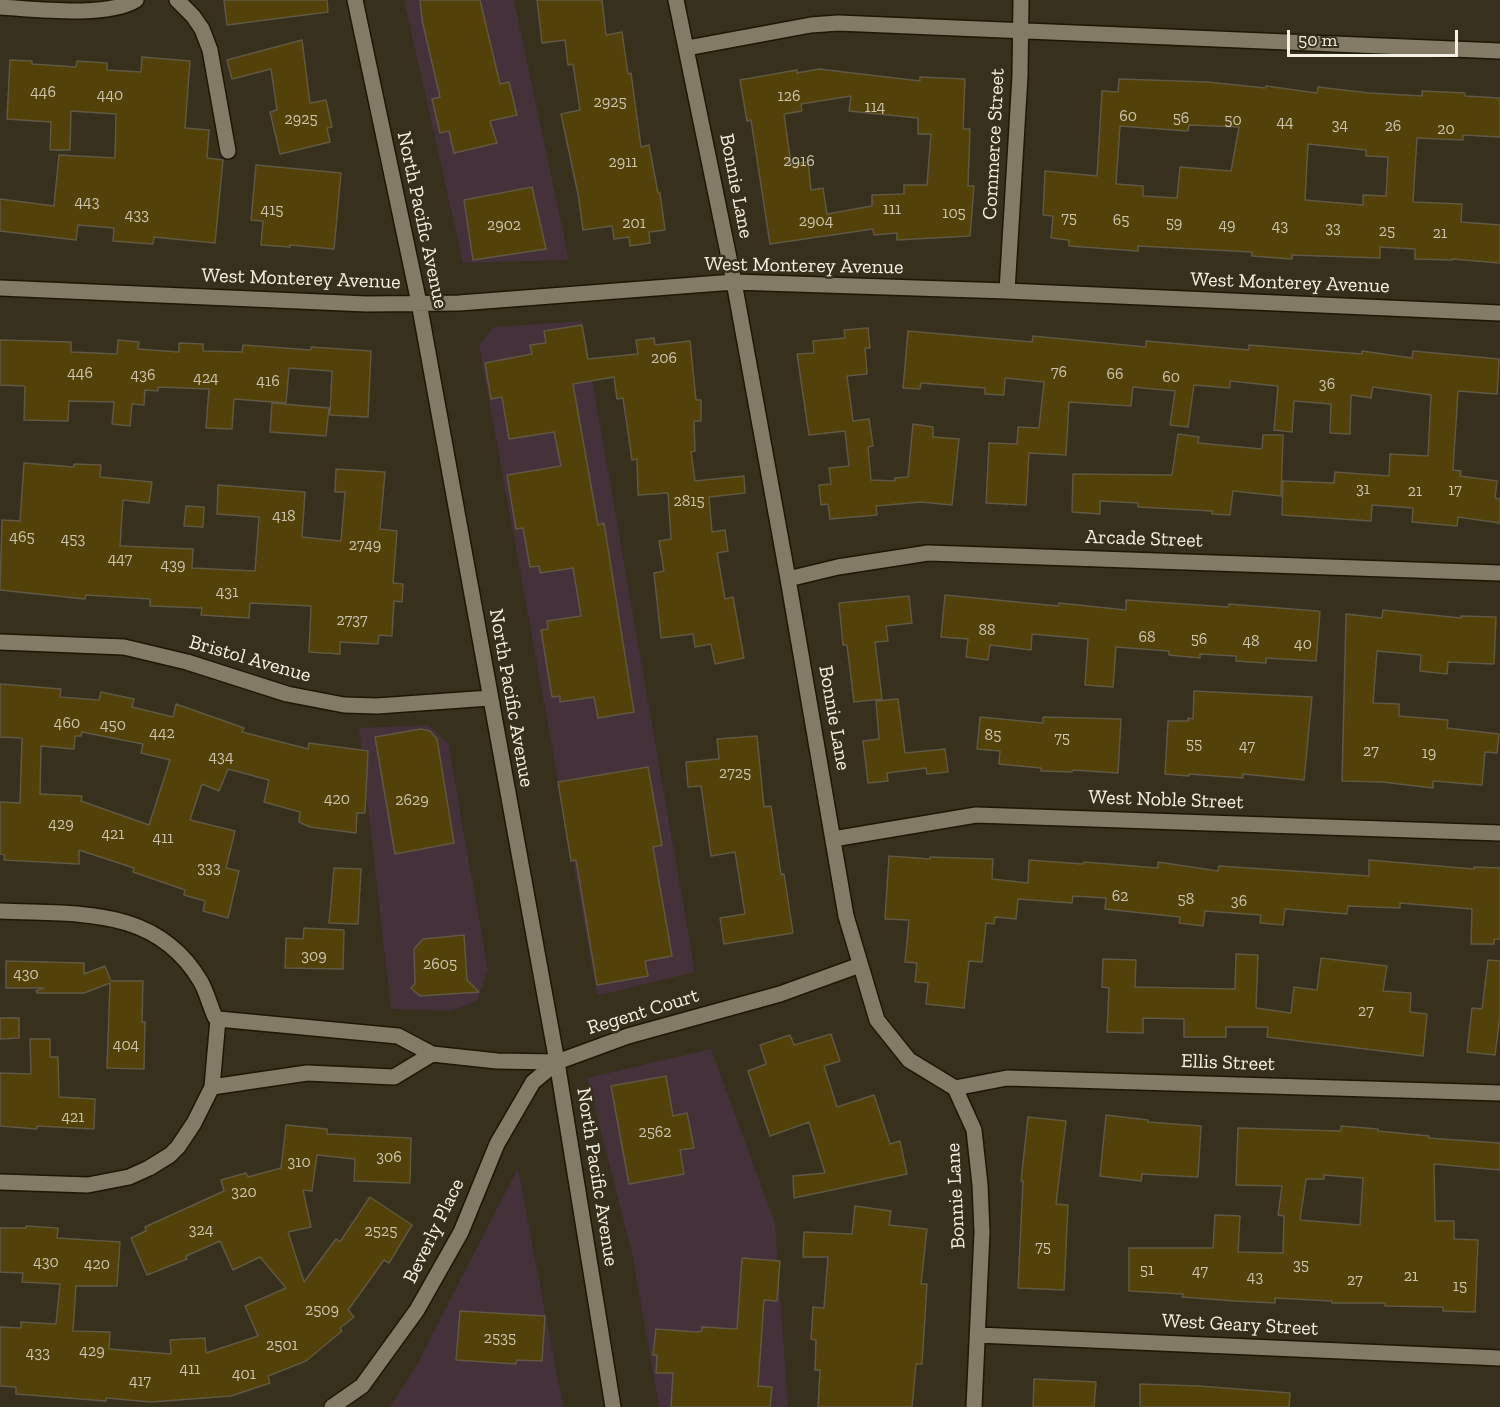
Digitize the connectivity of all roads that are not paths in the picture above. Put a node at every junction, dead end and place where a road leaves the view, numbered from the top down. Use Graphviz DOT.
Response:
graph roads {
  1 [pos="136,0"];
  2 [pos="177,0"];
  3 [pos="355,0"];
  4 [pos="676,0"];
  5 [pos="1021,0"];
  6 [pos="0,7"];
  7 [pos="1020,30"];
  8 [pos="687,48"];
  9 [pos="1500,51"];
  10 [pos="228,151"];
  11 [pos="734,282"];
  12 [pos="0,288"];
  13 [pos="1007,291"];
  14 [pos="419,303"];
  15 [pos="1500,313"];
  16 [pos="1500,573"];
  17 [pos="788,579"];
  18 [pos="0,642"];
  19 [pos="490,698"];
  20 [pos="1500,833"];
  21 [pos="833,839"];
  22 [pos="0,911"];
  23 [pos="860,965"];
  24 [pos="218,1019"];
  25 [pos="432,1054"];
  26 [pos="557,1062"];
  27 [pos="212,1087"];
  28 [pos="955,1088"];
  29 [pos="1500,1093"];
  30 [pos="0,1182"];
  31 [pos="978,1335"];
  32 [pos="1500,1358"];
  33 [pos="332,1407"];
  34 [pos="613,1407"];
  35 [pos="974,1407"];
  1 -- 6 [label="street"];
  2 -- 10 [label="street"];
  3 -- 14 [label="street, North Pacific Avenue"];
  4 -- 8 [label="street, Bonnie Lane"];
  5 -- 7 [label="street, Commerce Street"];
  7 -- 8 [label="street"];
  7 -- 9 [label="street"];
  7 -- 13 [label="street, Commerce Street"];
  8 -- 11 [label="street, Bonnie Lane"];
  11 -- 13 [label="street, West Monterey Avenue"];
  11 -- 14 [label="street, West Monterey Avenue"];
  11 -- 17 [label="street, Bonnie Lane"];
  12 -- 14 [label="street, West Monterey Avenue"];
  13 -- 15 [label="street, West Monterey Avenue"];
  14 -- 19 [label="street, North Pacific Avenue"];
  16 -- 17 [label="street, Arcade Street"];
  17 -- 21 [label="street, Bonnie Lane"];
  18 -- 19 [label="street, Bristol Avenue"];
  19 -- 26 [label="street, North Pacific Avenue"];
  20 -- 21 [label="street, West Noble Street"];
  21 -- 23 [label="street, Bonnie Lane"];
  22 -- 24 [label="street"];
  23 -- 26 [label="street, Regent Court"];
  23 -- 28 [label="street, Bonnie Lane"];
  24 -- 25 [label="street, Regent Court"];
  24 -- 27 [label="street"];
  25 -- 26 [label="street, Regent Court"];
  25 -- 27 [label="street"];
  26 -- 33 [label="street, Beverly Place"];
  26 -- 34 [label="street, North Pacific Avenue"];
  27 -- 30 [label="street"];
  28 -- 29 [label="street, Ellis Street"];
  28 -- 31 [label="street, Bonnie Lane"];
  31 -- 32 [label="street, West Geary Street"];
  31 -- 35 [label="street, Bonnie Lane"];
}
